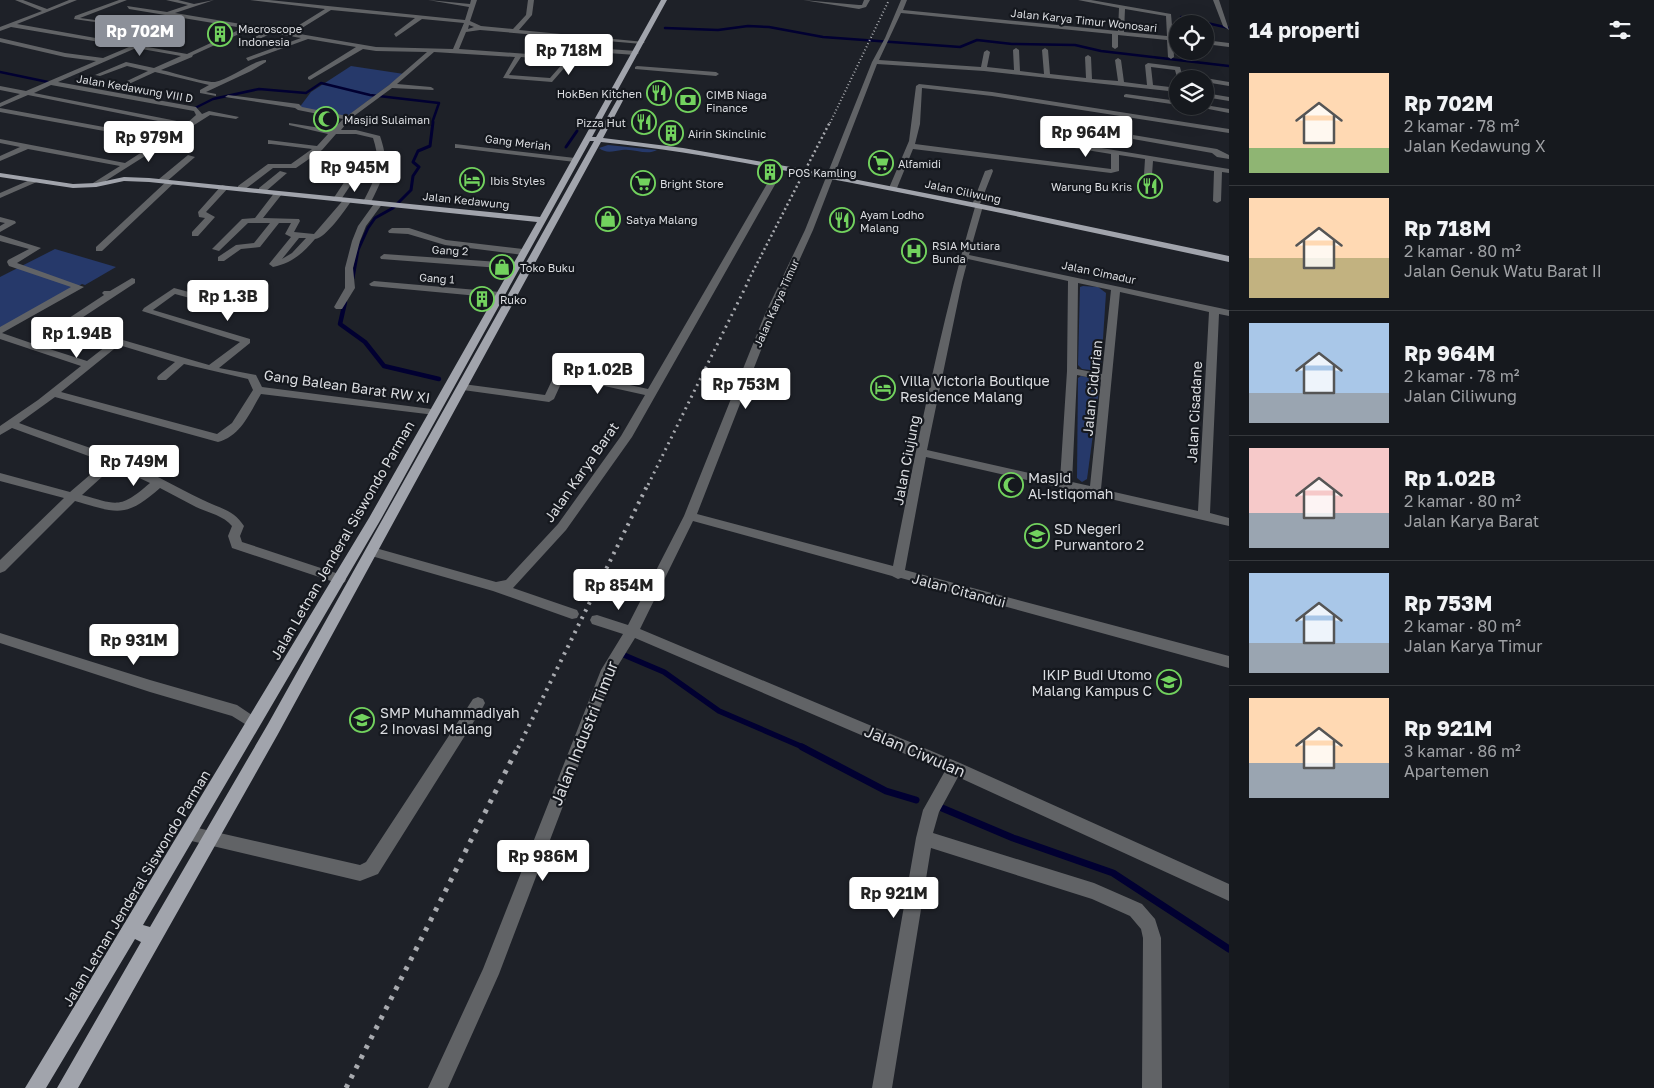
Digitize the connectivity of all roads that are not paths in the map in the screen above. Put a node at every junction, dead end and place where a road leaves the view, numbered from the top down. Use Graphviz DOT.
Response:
graph roads {
  1 [pos="18,0"];
  2 [pos="74,0"];
  3 [pos="124,0"];
  4 [pos="169,0"];
  5 [pos="211,0"];
  6 [pos="253,0"];
  7 [pos="287,0"];
  8 [pos="321,0"];
  9 [pos="431,0"];
  10 [pos="531,0"];
  11 [pos="664,0"];
  12 [pos="672,0"];
  13 [pos="806,0"];
  14 [pos="867,0"];
  15 [pos="904,0"];
  16 [pos="1081,0"];
  17 [pos="1132,0"];
  18 [pos="1216,0"];
  19 [pos="280,3"];
  20 [pos="473,3"];
  21 [pos="193,4"];
  22 [pos="308,6"];
  23 [pos="129,7"];
  24 [pos="328,8"];
  25 [pos="660,8"];
  26 [pos="668,8"];
  27 [pos="1122,8"];
  28 [pos="1134,9"];
  29 [pos="48,11"];
  30 [pos="900,11"];
  31 [pos="987,11"];
  32 [pos="168,13"];
  33 [pos="1169,15"];
  34 [pos="421,18"];
  35 [pos="664,18"];
  36 [pos="0,20"];
  37 [pos="983,20"];
  38 [pos="468,22"];
  39 [pos="13,24"];
  40 [pos="250,27"];
  41 [pos="480,28"];
  42 [pos="1229,28"];
  43 [pos="0,29"];
  44 [pos="272,31"];
  45 [pos="464,31"];
  46 [pos="514,31"];
  47 [pos="1118,33"];
  48 [pos="289,34"];
  49 [pos="396,35"];
  50 [pos="306,38"];
  51 [pos="1169,38"];
  52 [pos="0,40"];
  53 [pos="642,42"];
  54 [pos="1214,43"];
  55 [pos="245,44"];
  56 [pos="1229,45"];
  57 [pos="134,47"];
  58 [pos="362,47"];
  59 [pos="1115,47"];
  60 [pos="1016,50"];
  61 [pos="1045,50"];
  62 [pos="432,51"];
  63 [pos="455,51"];
  64 [pos="987,52"];
  65 [pos="636,53"];
  66 [pos="519,55"];
  67 [pos="190,56"];
  68 [pos="1088,57"];
  69 [pos="248,59"];
  70 [pos="569,59"];
  71 [pos="102,60"];
  72 [pos="264,60"];
  73 [pos="642,60"];
  74 [pos="1118,60"];
  75 [pos="875,62"];
  76 [pos="984,69"];
  77 [pos="1178,70"];
  78 [pos="156,71"];
  79 [pos="636,71"];
  80 [pos="1017,72"];
  81 [pos="716,74"];
  82 [pos="98,75"];
  83 [pos="1047,75"];
  84 [pos="310,78"];
  85 [pos="1089,80"];
  86 [pos="129,82"];
  87 [pos="50,83"];
  88 [pos="1120,83"];
  89 [pos="215,84"];
  90 [pos="391,86"];
  91 [pos="628,86"];
  92 [pos="1150,86"];
  93 [pos="0,88"];
  94 [pos="431,89"];
  95 [pos="1169,89"];
  96 [pos="26,94"];
  97 [pos="214,95"];
  98 [pos="1126,96"];
  99 [pos="1214,96"];
  100 [pos="228,97"];
  101 [pos="1229,99"];
  102 [pos="1167,102"];
  103 [pos="0,105"];
  104 [pos="1214,109"];
  105 [pos="0,110"];
  106 [pos="1229,111"];
  107 [pos="236,117"];
  108 [pos="348,118"];
  109 [pos="189,124"];
  110 [pos="291,124"];
  111 [pos="1229,131"];
  112 [pos="335,132"];
  113 [pos="595,136"];
  114 [pos="1136,137"];
  115 [pos="163,140"];
  116 [pos="0,141"];
  117 [pos="270,142"];
  118 [pos="1059,143"];
  119 [pos="26,146"];
  120 [pos="458,146"];
  121 [pos="911,146"];
  122 [pos="318,148"];
  123 [pos="1115,152"];
  124 [pos="191,157"];
  125 [pos="1149,157"];
  126 [pos="1229,157"];
  127 [pos="0,159"];
  128 [pos="575,160"];
  129 [pos="125,165"];
  130 [pos="781,167"];
  131 [pos="1218,169"];
  132 [pos="990,171"];
  133 [pos="1229,171"];
  134 [pos="283,173"];
  135 [pos="354,174"];
  136 [pos="0,175"];
  137 [pos="1148,175"];
  138 [pos="830,177"];
  139 [pos="35,180"];
  140 [pos="166,181"];
  141 [pos="336,183"];
  142 [pos="349,183"];
  143 [pos="96,185"];
  144 [pos="225,187"];
  145 [pos="241,188"];
  146 [pos="893,188"];
  147 [pos="262,190"];
  148 [pos="278,194"];
  149 [pos="0,196"];
  150 [pos="337,199"];
  151 [pos="348,200"];
  152 [pos="1217,201"];
  153 [pos="367,202"];
  154 [pos="379,203"];
  155 [pos="977,206"];
  156 [pos="0,219"];
  157 [pos="258,220"];
  158 [pos="277,220"];
  159 [pos="542,220"];
  160 [pos="0,230"];
  161 [pos="392,231"];
  162 [pos="195,234"];
  163 [pos="296,236"];
  164 [pos="312,237"];
  165 [pos="0,238"];
  166 [pos="99,249"];
  167 [pos="216,249"];
  168 [pos="523,252"];
  169 [pos="964,256"];
  170 [pos="384,257"];
  171 [pos="222,259"];
  172 [pos="1229,259"];
  173 [pos="515,266"];
  174 [pos="1073,278"];
  175 [pos="132,281"];
  176 [pos="374,284"];
  177 [pos="1116,288"];
  178 [pos="500,295"];
  179 [pos="212,301"];
  180 [pos="339,306"];
  181 [pos="1214,309"];
  182 [pos="1229,312"];
  183 [pos="64,326"];
  184 [pos="0,331"];
  185 [pos="0,336"];
  186 [pos="116,343"];
  187 [pos="33,346"];
  188 [pos="182,361"];
  189 [pos="89,365"];
  190 [pos="211,369"];
  191 [pos="1072,370"];
  192 [pos="162,378"];
  193 [pos="1108,378"];
  194 [pos="463,387"];
  195 [pos="258,390"];
  196 [pos="650,393"];
  197 [pos="52,394"];
  198 [pos="435,412"];
  199 [pos="11,424"];
  200 [pos="0,432"];
  201 [pos="921,452"];
  202 [pos="113,461"];
  203 [pos="0,477"];
  204 [pos="159,482"];
  205 [pos="1066,484"];
  206 [pos="1094,490"];
  207 [pos="72,497"];
  208 [pos="690,516"];
  209 [pos="1204,516"];
  210 [pos="1229,522"];
  211 [pos="372,552"];
  212 [pos="0,568"];
  213 [pos="898,574"];
  214 [pos="340,579"];
  215 [pos="496,587"];
  216 [pos="572,614"];
  217 [pos="597,620"];
  218 [pos="632,630"];
  219 [pos="0,638"];
  220 [pos="1229,662"];
  221 [pos="478,704"];
  222 [pos="254,723"];
  223 [pos="955,768"];
  224 [pos="189,834"];
  225 [pos="924,838"];
  226 [pos="211,839"];
  227 [pos="1229,894"];
  228 [pos="131,930"];
  229 [pos="154,938"];
  230 [pos="35,1088"];
  231 [pos="67,1088"];
  232 [pos="438,1088"];
  233 [pos="882,1088"];
  234 [pos="1152,1088"];
  1 -- 29 [label="street"];
  2 -- 29 [label="street"];
  3 -- 57 [label="street"];
  4 -- 21 [label="street"];
  5 -- 21 [label="street"];
  6 -- 19 [label="street"];
  7 -- 19 [label="street"];
  8 -- 22 [label="street"];
  9 -- 20 [label="street"];
  10 -- 46 [label="street"];
  11 -- 25 [label="main road, Jalan Letnan Jenderal Siswondo Parman"];
  12 -- 26 [label="main road"];
  13 -- 14 [label="street"];
  15 -- 30 [label="street, Jalan Karya Timur"];
  16 -- 27 [label="street"];
  17 -- 28 [label="street"];
  18 -- 42 [label="street"];
  19 -- 22 [label="street"];
  20 -- 38 [label="street"];
  21 -- 32 [label="street"];
  22 -- 24 [label="street"];
  23 -- 32 [label="street"];
  24 -- 34 [label="street"];
  24 -- 48 [label="street"];
  25 -- 26 [label="main road"];
  25 -- 53 [label="main road, Jalan Letnan Jenderal Siswondo Parman"];
  26 -- 35 [label="main road"];
  27 -- 28 [label="street"];
  27 -- 47 [label="street"];
  28 -- 33 [label="street"];
  29 -- 39 [label="street"];
  30 -- 37 [label="street, Jalan Karya Timur Wonosari"];
  30 -- 75 [label="street, Jalan Karya Timur"];
  31 -- 37 [label="street"];
  32 -- 40 [label="street"];
  34 -- 38 [label="street"];
  34 -- 49 [label="street"];
  36 -- 39 [label="street"];
  37 -- 47 [label="street, Jalan Karya Timur Wonosari"];
  38 -- 41 [label="street"];
  38 -- 45 [label="street"];
  39 -- 43 [label="street"];
  39 -- 57 [label="street"];
  40 -- 44 [label="street"];
  40 -- 67 [label="street"];
  41 -- 45 [label="street"];
  41 -- 46 [label="street"];
  44 -- 48 [label="street"];
  44 -- 55 [label="street"];
  45 -- 63 [label="street"];
  46 -- 53 [label="street"];
  47 -- 51 [label="street, Jalan Karya Timur Wonosari"];
  47 -- 59 [label="street"];
  48 -- 50 [label="street"];
  50 -- 58 [label="street"];
  50 -- 69 [label="street"];
  52 -- 71 [label="street"];
  53 -- 65 [label="main road, Jalan Letnan Jenderal Siswondo Parman"];
  54 -- 56 [label="street"];
  57 -- 67 [label="street"];
  57 -- 71 [label="street"];
  58 -- 62 [label="street"];
  58 -- 84 [label="street"];
  60 -- 80 [label="street"];
  61 -- 83 [label="street"];
  62 -- 63 [label="street"];
  62 -- 90 [label="street"];
  63 -- 66 [label="street"];
  64 -- 76 [label="street"];
  65 -- 70 [label="street"];
  65 -- 113 [label="main road, Jalan Letnan Jenderal Siswondo Parman"];
  66 -- 70 [label="street"];
  66 -- 70 [label="street"];
  67 -- 78 [label="street"];
  68 -- 85 [label="street"];
  71 -- 87 [label="street"];
  72 -- 89 [label="street"];
  73 -- 79 [label="main road"];
  74 -- 88 [label="street"];
  75 -- 76 [label="street"];
  75 -- 138 [label="street, Jalan Karya Timur"];
  76 -- 80 [label="street"];
  77 -- 92 [label="street"];
  78 -- 82 [label="street"];
  78 -- 86 [label="street"];
  78 -- 89 [label="street"];
  79 -- 81 [label="street"];
  80 -- 83 [label="street"];
  83 -- 85 [label="street"];
  85 -- 88 [label="street"];
  87 -- 96 [label="street"];
  87 -- 109 [label="street, Jalan Kedawung VIII D"];
  88 -- 92 [label="street"];
  89 -- 97 [label="street"];
  90 -- 94 [label="street"];
  90 -- 108 [label="street"];
  91 -- 113 [label="main road, Jalan Letnan Jenderal Siswondo Parman"];
  92 -- 95 [label="street"];
  93 -- 96 [label="street"];
  95 -- 102 [label="street"];
  96 -- 103 [label="street"];
  96 -- 109 [label="street"];
  98 -- 102 [label="street"];
  99 -- 101 [label="street"];
  100 -- 108 [label="street"];
  104 -- 106 [label="street"];
  105 -- 115 [label="street"];
  107 -- 109 [label="street"];
  108 -- 112 [label="street"];
  109 -- 115 [label="street"];
  110 -- 112 [label="street"];
  111 -- 121 [label="street"];
  112 -- 122 [label="street"];
  112 -- 153 [label="street"];
  113 -- 128 [label="main road, Jalan Letnan Jenderal Siswondo Parman"];
  113 -- 130 [label="main road, Jalan Ciliwung"];
  113 -- 194 [label="main road, Jalan Letnan Jenderal Siswondo Parman"];
  114 -- 126 [label="street"];
  115 -- 129 [label="street"];
  116 -- 119 [label="street"];
  117 -- 122 [label="street"];
  118 -- 123 [label="street"];
  119 -- 127 [label="street"];
  119 -- 129 [label="street"];
  120 -- 128 [label="street, Gang Meriah"];
  121 -- 123 [label="street"];
  121 -- 146 [label="street"];
  122 -- 145 [label="street"];
  123 -- 125 [label="street"];
  124 -- 140 [label="street"];
  125 -- 131 [label="street"];
  125 -- 137 [label="street"];
  128 -- 159 [label="main road, Jalan Letnan Jenderal Siswondo Parman"];
  129 -- 143 [label="street"];
  130 -- 138 [label="main road, Jalan Ciliwung"];
  130 -- 196 [label="street, Jalan Karya Barat"];
  131 -- 133 [label="street"];
  131 -- 152 [label="street"];
  132 -- 155 [label="street, Jalan Ciujung"];
  134 -- 147 [label="street"];
  135 -- 142 [label="street"];
  136 -- 139 [label="main road, Jalan Kedawung"];
  138 -- 146 [label="main road, Jalan Ciliwung"];
  138 -- 208 [label="street, Jalan Karya Timur"];
  139 -- 143 [label="main road, Jalan Kedawung"];
  139 -- 149 [label="street"];
  140 -- 143 [label="main road, Jalan Kedawung"];
  140 -- 144 [label="main road, Jalan Kedawung"];
  140 -- 166 [label="street"];
  141 -- 142 [label="street"];
  142 -- 150 [label="street"];
  144 -- 145 [label="main road, Jalan Kedawung"];
  144 -- 162 [label="street"];
  145 -- 147 [label="main road, Jalan Kedawung"];
  146 -- 155 [label="main road, Jalan Ciliwung"];
  147 -- 148 [label="main road, Jalan Kedawung"];
  148 -- 150 [label="main road, Jalan Kedawung"];
  148 -- 157 [label="street"];
  150 -- 151 [label="main road, Jalan Kedawung"];
  151 -- 153 [label="main road, Jalan Kedawung"];
  151 -- 164 [label="street"];
  153 -- 154 [label="main road, Jalan Kedawung"];
  154 -- 159 [label="main road, Jalan Kedawung"];
  154 -- 180 [label="street"];
  155 -- 169 [label="street, Jalan Ciujung"];
  155 -- 172 [label="main road, Jalan Ciliwung"];
  156 -- 160 [label="street"];
  157 -- 158 [label="street"];
  157 -- 167 [label="street"];
  158 -- 163 [label="street"];
  158 -- 171 [label="street"];
  159 -- 168 [label="main road, Jalan Letnan Jenderal Siswondo Parman"];
  161 -- 168 [label="street"];
  163 -- 164 [label="street"];
  163 -- 164 [label="street"];
  165 -- 184 [label="street"];
  168 -- 173 [label="main road, Jalan Letnan Jenderal Siswondo Parman"];
  169 -- 174 [label="street, Jalan Cimadur"];
  169 -- 201 [label="street, Jalan Ciujung"];
  170 -- 173 [label="street, Gang 2"];
  173 -- 178 [label="main road, Jalan Letnan Jenderal Siswondo Parman"];
  174 -- 177 [label="street, Jalan Cimadur"];
  174 -- 191 [label="street, Jalan Cidurian"];
  175 -- 183 [label="street"];
  176 -- 178 [label="street, Gang 1"];
  177 -- 181 [label="street, Jalan Cimadur"];
  177 -- 193 [label="street, Jalan Cidurian"];
  178 -- 198 [label="main road, Jalan Letnan Jenderal Siswondo Parman"];
  179 -- 190 [label="street"];
  181 -- 182 [label="street, Jalan Cimadur"];
  181 -- 209 [label="street, Jalan Cisadane"];
  183 -- 186 [label="street, Gang Balean Barat RW XI"];
  183 -- 187 [label="street"];
  185 -- 187 [label="street"];
  186 -- 188 [label="street, Gang Balean Barat RW XI"];
  186 -- 189 [label="street"];
  187 -- 189 [label="street"];
  188 -- 190 [label="street, Gang Balean Barat RW XI"];
  188 -- 192 [label="street"];
  189 -- 197 [label="street"];
  190 -- 195 [label="street, Gang Balean Barat RW XI"];
  191 -- 193 [label="street"];
  191 -- 205 [label="street, Jalan Cidurian"];
  193 -- 206 [label="street, Jalan Cidurian"];
  194 -- 196 [label="street"];
  194 -- 211 [label="main road, Jalan Letnan Jenderal Siswondo Parman"];
  195 -- 197 [label="street"];
  195 -- 198 [label="street, Gang Balean Barat RW XI"];
  196 -- 215 [label="street, Jalan Karya Barat"];
  197 -- 199 [label="street"];
  198 -- 214 [label="main road, Jalan Letnan Jenderal Siswondo Parman"];
  199 -- 200 [label="street"];
  199 -- 202 [label="street"];
  201 -- 205 [label="street"];
  201 -- 213 [label="street, Jalan Ciujung"];
  202 -- 204 [label="street"];
  202 -- 207 [label="street"];
  203 -- 207 [label="street"];
  204 -- 207 [label="street"];
  204 -- 214 [label="street"];
  205 -- 206 [label="street"];
  206 -- 209 [label="street"];
  207 -- 212 [label="street"];
  208 -- 213 [label="street, Jalan Citandui"];
  208 -- 218 [label="street, Jalan Karya Timur"];
  209 -- 210 [label="street"];
  211 -- 215 [label="street"];
  211 -- 226 [label="main road, Jalan Letnan Jenderal Siswondo Parman"];
  213 -- 220 [label="street, Jalan Citandui"];
  214 -- 222 [label="main road, Jalan Letnan Jenderal Siswondo Parman"];
  215 -- 216 [label="street"];
  217 -- 218 [label="street, Jalan Ciwulan"];
  218 -- 223 [label="street, Jalan Ciwulan"];
  218 -- 232 [label="street, Jalan Industri Timur"];
  219 -- 222 [label="street"];
  221 -- 226 [label="street"];
  222 -- 224 [label="main road, Jalan Letnan Jenderal Siswondo Parman"];
  223 -- 225 [label="street"];
  223 -- 227 [label="street, Jalan Ciwulan"];
  224 -- 226 [label="street"];
  224 -- 228 [label="main road, Jalan Letnan Jenderal Siswondo Parman"];
  225 -- 233 [label="street"];
  225 -- 234 [label="street"];
  226 -- 229 [label="main road, Jalan Letnan Jenderal Siswondo Parman"];
  228 -- 229 [label="main road"];
  228 -- 230 [label="main road, Jalan Letnan Jenderal Siswondo Parman"];
  229 -- 231 [label="main road, Jalan Letnan Jenderal Siswondo Parman"];
}
